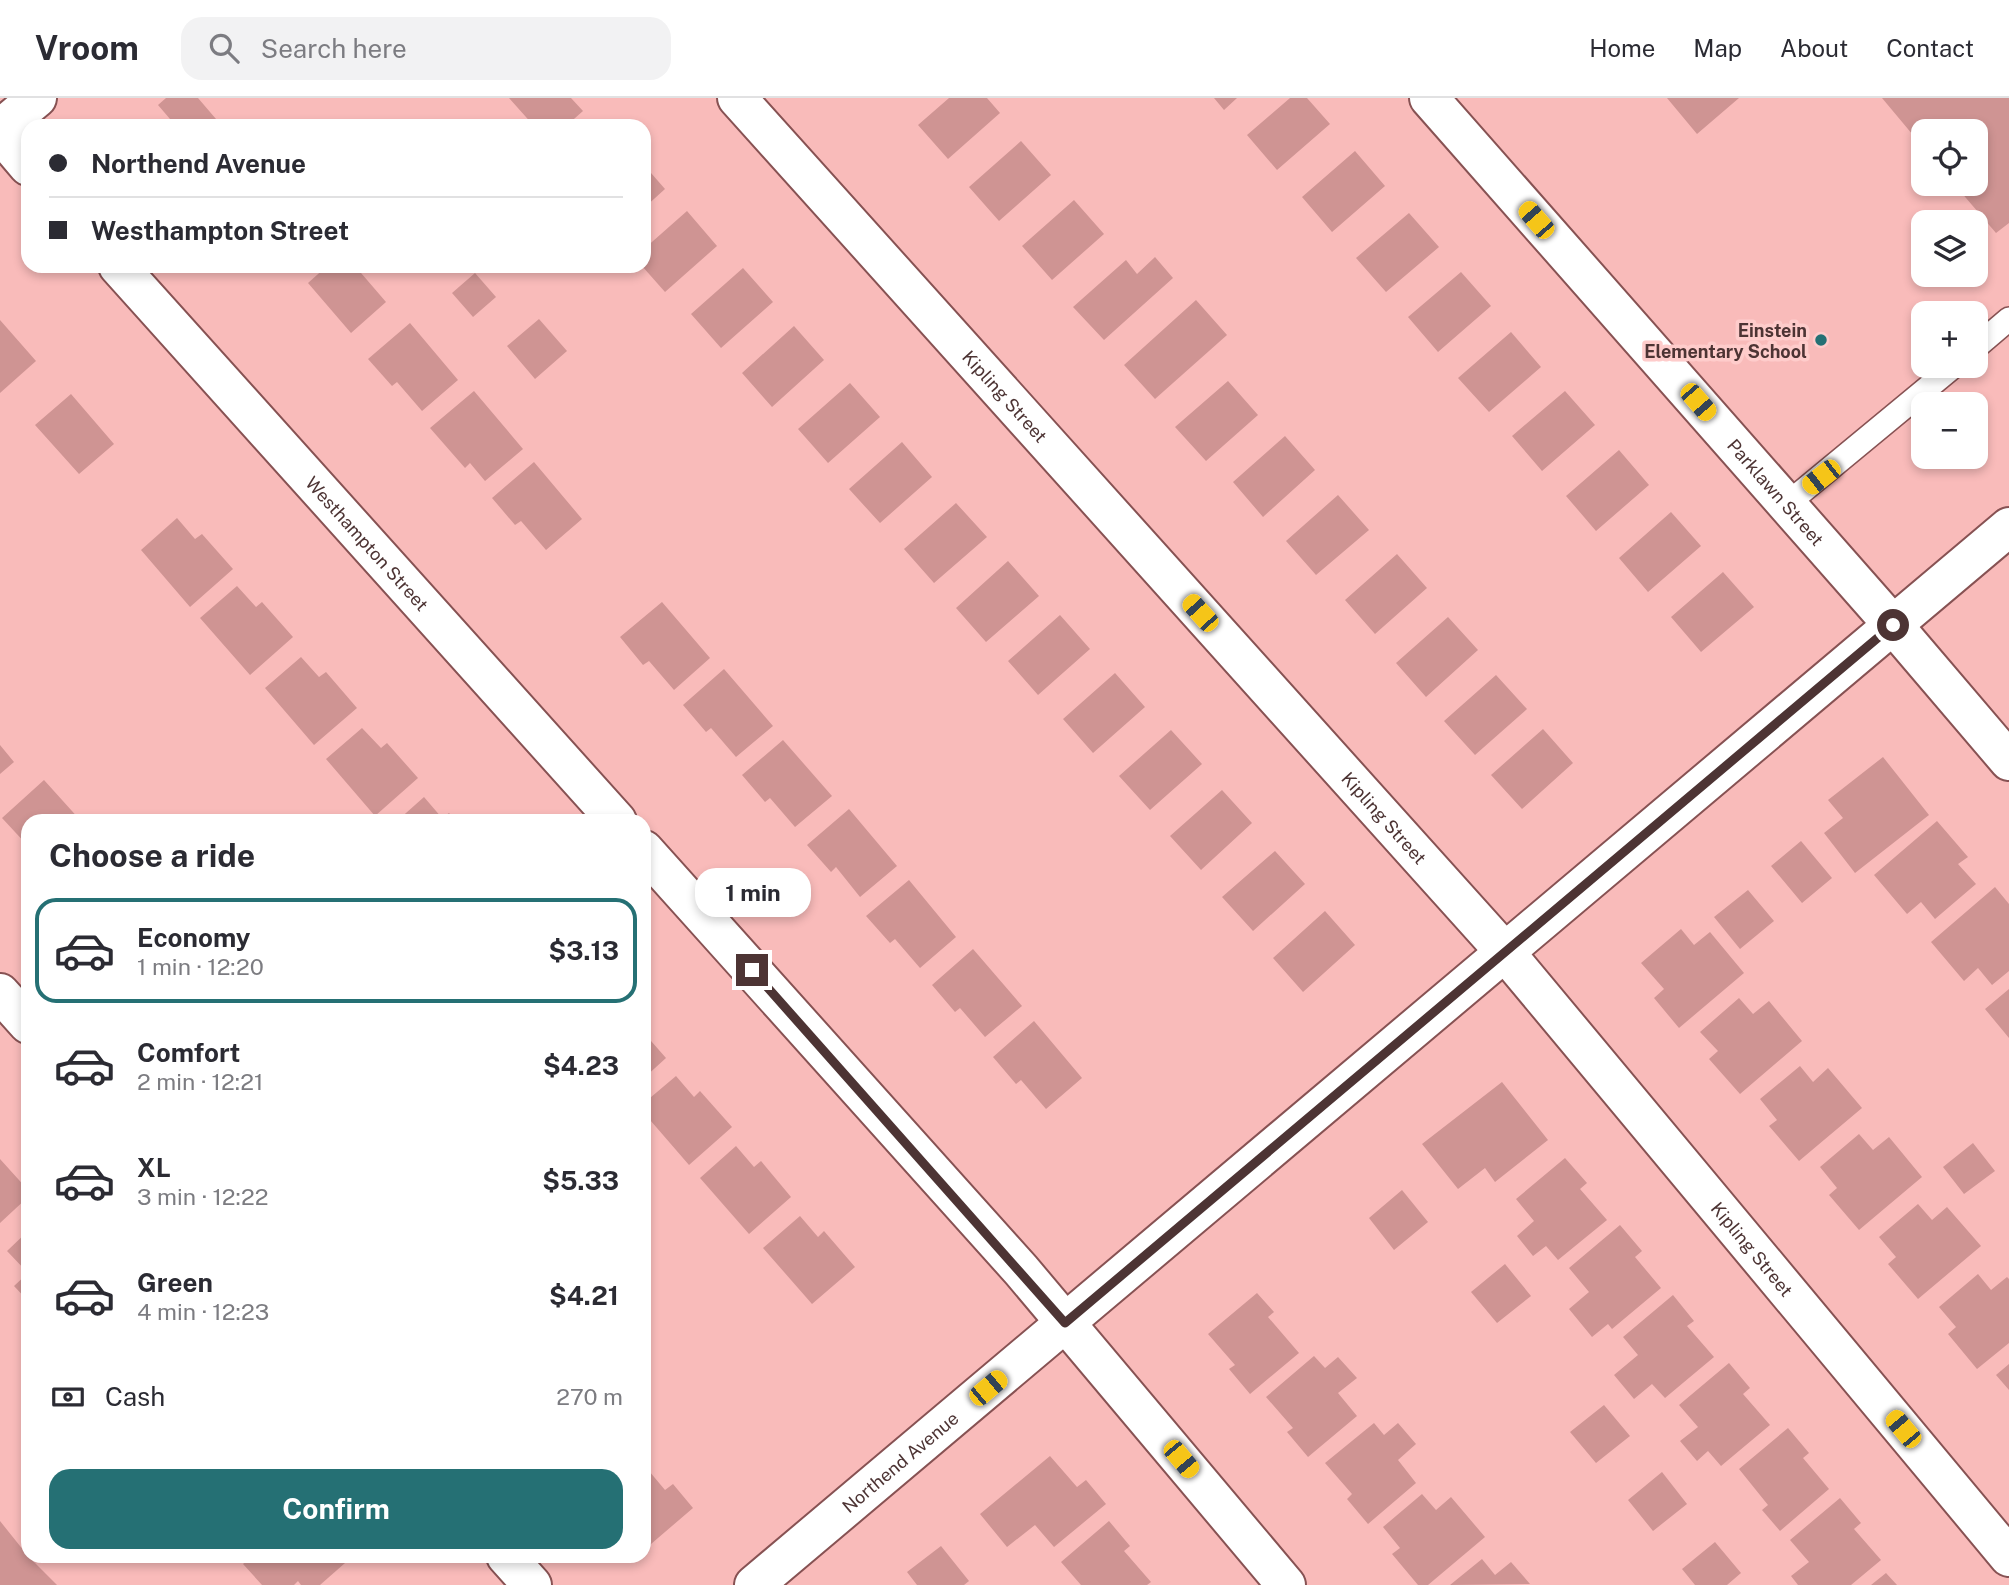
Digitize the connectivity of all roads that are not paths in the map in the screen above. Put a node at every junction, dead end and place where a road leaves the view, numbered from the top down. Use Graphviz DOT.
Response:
graph roads {
  1 [pos="37,98"];
  2 [pos="737,98"];
  3 [pos="1429,98"];
  4 [pos="0,131"];
  5 [pos="21,157"];
  6 [pos="124,273"];
  7 [pos="2009,319"];
  8 [pos="1988,337"];
  9 [pos="1939,378"];
  10 [pos="1787,504"];
  11 [pos="2009,527"];
  12 [pos="1893,625"];
  13 [pos="2009,761"];
  14 [pos="611,814"];
  15 [pos="651,858"];
  16 [pos="1504,951"];
  17 [pos="0,993"];
  18 [pos="21,1016"];
  19 [pos="1065,1323"];
  20 [pos="2009,1556"];
  21 [pos="512,1563"];
  22 [pos="532,1585"];
  23 [pos="754,1585"];
  24 [pos="1286,1585"];
  1 -- 4 [label="street"];
  2 -- 16 [label="street, Kipling Street"];
  3 -- 10 [label="street, Parklawn Street"];
  4 -- 5 [label="street"];
  6 -- 14 [label="street, Westhampton Street"];
  7 -- 8 [label="lane"];
  9 -- 10 [label="lane"];
  10 -- 12 [label="street, Parklawn Street"];
  11 -- 12 [label="street, Northend Avenue"];
  12 -- 13 [label="street, Parklawn Street"];
  12 -- 16 [label="street, Northend Avenue"];
  15 -- 19 [label="street"];
  16 -- 19 [label="street, Northend Avenue"];
  16 -- 20 [label="street, Kipling Street"];
  17 -- 18 [label="street"];
  19 -- 23 [label="street, Northend Avenue"];
  19 -- 24 [label="street"];
  21 -- 22 [label="street"];
}
